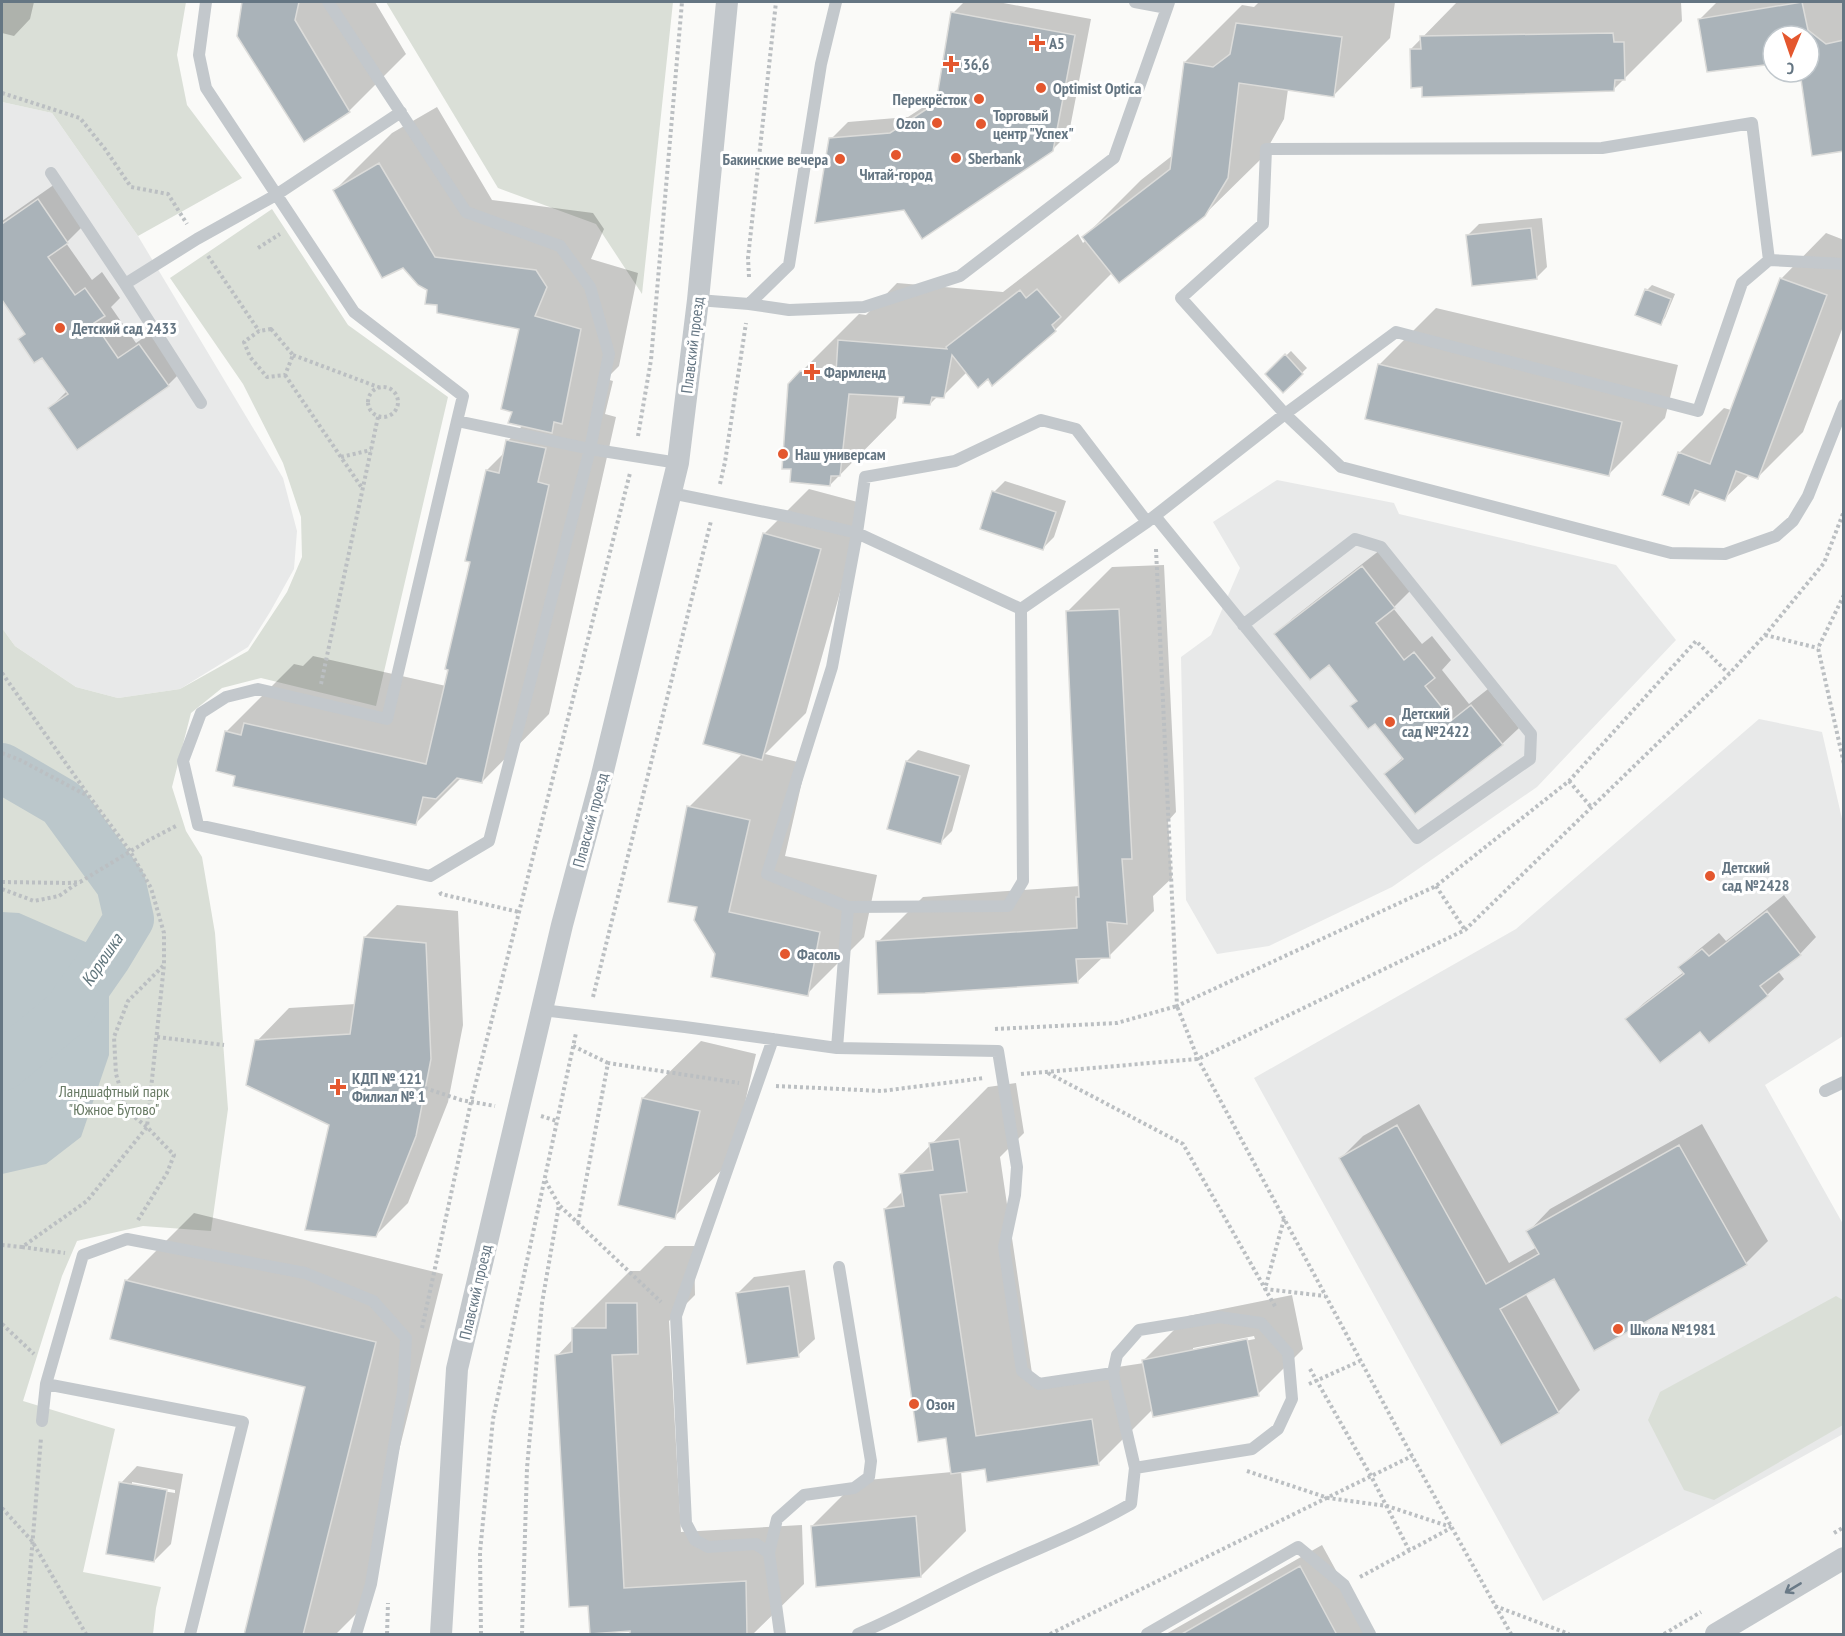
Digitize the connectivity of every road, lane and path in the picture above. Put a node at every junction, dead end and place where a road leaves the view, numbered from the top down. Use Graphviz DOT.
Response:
graph roads {
  1 [pos="206,2"];
  2 [pos="328,2"];
  3 [pos="682,2"];
  4 [pos="727,2"];
  5 [pos="776,2"];
  6 [pos="836,2"];
  7 [pos="1135,2"];
  8 [pos="1168,5"];
  9 [pos="2,93"];
  10 [pos="401,112"];
  11 [pos="51,173"];
  12 [pos="276,195"];
  13 [pos="296,224"];
  14 [pos="197,239"];
  15 [pos="258,248"];
  16 [pos="1769,260"];
  17 [pos="1844,264"];
  18 [pos="125,284"];
  19 [pos="698,300"];
  20 [pos="749,304"];
  21 [pos="259,331"];
  22 [pos="293,356"];
  23 [pos="285,375"];
  24 [pos="379,388"];
  25 [pos="201,403"];
  26 [pos="1844,405"];
  27 [pos="1285,414"];
  28 [pos="378,417"];
  29 [pos="457,421"];
  30 [pos="590,449"];
  31 [pos="371,450"];
  32 [pos="634,456"];
  33 [pos="341,457"];
  34 [pos="678,464"];
  35 [pos="363,489"];
  36 [pos="671,493"];
  37 [pos="716,502"];
  38 [pos="1844,511"];
  39 [pos="1151,519"];
  40 [pos="857,533"];
  41 [pos="1844,595"];
  42 [pos="1021,609"];
  43 [pos="1243,625"];
  44 [pos="1765,635"];
  45 [pos="1818,648"];
  46 [pos="2,673"];
  47 [pos="1729,674"];
  48 [pos="317,703"];
  49 [pos="2,753"];
  50 [pos="1844,764"];
  51 [pos="1569,782"];
  52 [pos="89,796"];
  53 [pos="1591,807"];
  54 [pos="196,816"];
  55 [pos="130,851"];
  56 [pos="430,876"];
  57 [pos="2,882"];
  58 [pos="80,882"];
  59 [pos="1436,886"];
  60 [pos="2,889"];
  61 [pos="848,908"];
  62 [pos="519,912"];
  63 [pos="1465,930"];
  64 [pos="164,965"];
  65 [pos="1177,1006"];
  66 [pos="542,1010"];
  67 [pos="580,1014"];
  68 [pos="157,1037"];
  69 [pos="773,1039"];
  70 [pos="224,1045"];
  71 [pos="573,1046"];
  72 [pos="837,1048"];
  73 [pos="998,1051"];
  74 [pos="1198,1059"];
  75 [pos="608,1063"];
  76 [pos="1047,1072"];
  77 [pos="1002,1076"];
  78 [pos="1844,1082"];
  79 [pos="425,1088"];
  80 [pos="1825,1091"];
  81 [pos="471,1102"];
  82 [pos="518,1111"];
  83 [pos="147,1127"];
  84 [pos="545,1180"];
  85 [pos="559,1205"];
  86 [pos="1284,1219"];
  87 [pos="127,1239"];
  88 [pos="2,1245"];
  89 [pos="22,1247"];
  90 [pos="49,1252"];
  91 [pos="839,1267"];
  92 [pos="1265,1289"];
  93 [pos="1326,1296"];
  94 [pos="1276,1309"];
  95 [pos="676,1316"];
  96 [pos="2,1324"];
  97 [pos="420,1335"];
  98 [pos="1305,1360"];
  99 [pos="1360,1361"];
  100 [pos="51,1368"];
  101 [pos="1113,1373"];
  102 [pos="1317,1380"];
  103 [pos="46,1384"];
  104 [pos="1291,1392"];
  105 [pos="42,1421"];
  106 [pos="1412,1456"];
  107 [pos="1203,1457"];
  108 [pos="1136,1468"];
  109 [pos="1371,1476"];
  110 [pos="1328,1498"];
  111 [pos="1387,1506"];
  112 [pos="2,1508"];
  113 [pos="1451,1527"];
  114 [pos="32,1540"];
  115 [pos="1409,1550"];
  116 [pos="769,1552"];
  117 [pos="1844,1558"];
  118 [pos="1344,1585"];
  119 [pos="388,1599"];
  120 [pos="1495,1606"];
  121 [pos="25,1635"];
  122 [pos="86,1635"];
  123 [pos="190,1635"];
  124 [pos="356,1635"];
  125 [pos="387,1635"];
  126 [pos="441,1635"];
  127 [pos="481,1635"];
  128 [pos="522,1635"];
  129 [pos="780,1635"];
  130 [pos="858,1635"];
  131 [pos="1050,1635"];
  132 [pos="1147,1635"];
  133 [pos="1370,1635"];
  134 [pos="1511,1635"];
  135 [pos="1569,1635"];
  136 [pos="1716,1635"];
  1 -- 12 [label="lane"];
  2 -- 10 [label="lane"];
  3 -- 32 [label="path"];
  4 -- 19 [label="street, Плавский проезд"];
  5 -- 20 [label="path"];
  6 -- 20 [label="lane"];
  7 -- 8 [label="lane"];
  8 -- 20 [label="lane"];
  9 -- 14 [label="path"];
  10 -- 12 [label="lane"];
  10 -- 30 [label="lane"];
  11 -- 18 [label="lane"];
  12 -- 13 [label="lane"];
  12 -- 14 [label="lane"];
  13 -- 15 [label="path"];
  13 -- 29 [label="lane"];
  14 -- 18 [label="lane"];
  14 -- 21 [label="path"];
  16 -- 17 [label="lane"];
  16 -- 27 [label="lane"];
  16 -- 27 [label="lane"];
  18 -- 25 [label="lane"];
  19 -- 20 [label="lane"];
  19 -- 34 [label="street, Плавский проезд"];
  20 -- 37 [label="path"];
  21 -- 22 [label="path"];
  21 -- 23 [label="path"];
  22 -- 23 [label="path"];
  22 -- 24 [label="path"];
  23 -- 33 [label="path"];
  24 -- 28 [label="path"];
  24 -- 28 [label="path"];
  26 -- 27 [label="lane"];
  27 -- 39 [label="lane"];
  28 -- 31 [label="path"];
  29 -- 30 [label="lane"];
  29 -- 48 [label="lane"];
  30 -- 32 [label="lane"];
  30 -- 56 [label="lane"];
  31 -- 33 [label="path"];
  31 -- 35 [label="path"];
  32 -- 34 [label="lane"];
  32 -- 62 [label="path"];
  33 -- 35 [label="path"];
  34 -- 36 [label="street, Плавский проезд"];
  35 -- 48 [label="path"];
  36 -- 37 [label="lane"];
  36 -- 66 [label="street, Плавский проезд"];
  37 -- 40 [label="lane"];
  37 -- 67 [label="path"];
  38 -- 44 [label="path"];
  39 -- 40 [label="lane"];
  39 -- 42 [label="lane"];
  39 -- 43 [label="lane"];
  39 -- 65 [label="path"];
  40 -- 42 [label="lane"];
  40 -- 61 [label="lane"];
  41 -- 45 [label="path"];
  42 -- 61 [label="lane"];
  43 -- 43 [label="lane"];
  44 -- 45 [label="path"];
  44 -- 47 [label="path"];
  45 -- 50 [label="path"];
  46 -- 52 [label="path"];
  47 -- 51 [label="path"];
  47 -- 53 [label="path"];
  48 -- 54 [label="lane"];
  49 -- 52 [label="path"];
  51 -- 53 [label="path"];
  51 -- 59 [label="path"];
  52 -- 55 [label="path"];
  53 -- 63 [label="path"];
  54 -- 55 [label="path"];
  54 -- 56 [label="lane"];
  55 -- 58 [label="path"];
  55 -- 64 [label="path"];
  56 -- 62 [label="path"];
  57 -- 58 [label="path"];
  58 -- 60 [label="path"];
  59 -- 63 [label="path"];
  59 -- 65 [label="path"];
  61 -- 72 [label="lane"];
  62 -- 81 [label="path"];
  63 -- 74 [label="path"];
  64 -- 68 [label="path"];
  64 -- 83 [label="path"];
  65 -- 73 [label="path"];
  65 -- 74 [label="path"];
  66 -- 67 [label="lane"];
  66 -- 82 [label="street, Плавский проезд"];
  67 -- 69 [label="lane"];
  67 -- 71 [label="path"];
  68 -- 70 [label="path"];
  68 -- 83 [label="path"];
  69 -- 72 [label="lane"];
  69 -- 95 [label="lane"];
  71 -- 75 [label="path"];
  71 -- 84 [label="path"];
  72 -- 73 [label="lane"];
  73 -- 77 [label="lane"];
  74 -- 76 [label="path"];
  74 -- 86 [label="path"];
  76 -- 77 [label="path"];
  76 -- 92 [label="path"];
  77 -- 101 [label="lane"];
  78 -- 80 [label="lane"];
  79 -- 81 [label="path"];
  81 -- 82 [label="path"];
  81 -- 97 [label="path"];
  82 -- 126 [label="street, Плавский проезд"];
  83 -- 87 [label="path"];
  83 -- 89 [label="path"];
  84 -- 85 [label="path"];
  84 -- 127 [label="path"];
  85 -- 95 [label="path"];
  85 -- 128 [label="path"];
  86 -- 92 [label="path"];
  86 -- 93 [label="path"];
  87 -- 100 [label="lane"];
  87 -- 124 [label="lane"];
  88 -- 89 [label="path"];
  89 -- 90 [label="path"];
  91 -- 116 [label="lane"];
  92 -- 93 [label="path"];
  92 -- 94 [label="path"];
  93 -- 99 [label="path"];
  95 -- 116 [label="lane"];
  96 -- 100 [label="path"];
  98 -- 102 [label="path"];
  99 -- 102 [label="path"];
  99 -- 106 [label="path"];
  100 -- 103 [label="lane"];
  101 -- 104 [label="lane"];
  101 -- 108 [label="lane"];
  102 -- 104 [label="path"];
  102 -- 109 [label="path"];
  103 -- 105 [label="lane"];
  103 -- 123 [label="lane"];
  104 -- 107 [label="lane"];
  105 -- 114 [label="path"];
  106 -- 109 [label="path"];
  106 -- 113 [label="path"];
  107 -- 108 [label="lane"];
  107 -- 110 [label="path"];
  108 -- 130 [label="lane"];
  109 -- 110 [label="path"];
  109 -- 111 [label="path"];
  110 -- 111 [label="path"];
  110 -- 131 [label="path"];
  111 -- 113 [label="path"];
  111 -- 115 [label="path"];
  112 -- 114 [label="path"];
  113 -- 115 [label="path"];
  113 -- 120 [label="path"];
  114 -- 121 [label="path"];
  114 -- 122 [label="path"];
  115 -- 118 [label="path"];
  116 -- 129 [label="lane"];
  117 -- 136 [label="street, one-way"];
  118 -- 132 [label="lane"];
  118 -- 133 [label="lane"];
  119 -- 125 [label="path"];
  120 -- 134 [label="path"];
  120 -- 135 [label="path"];
}
